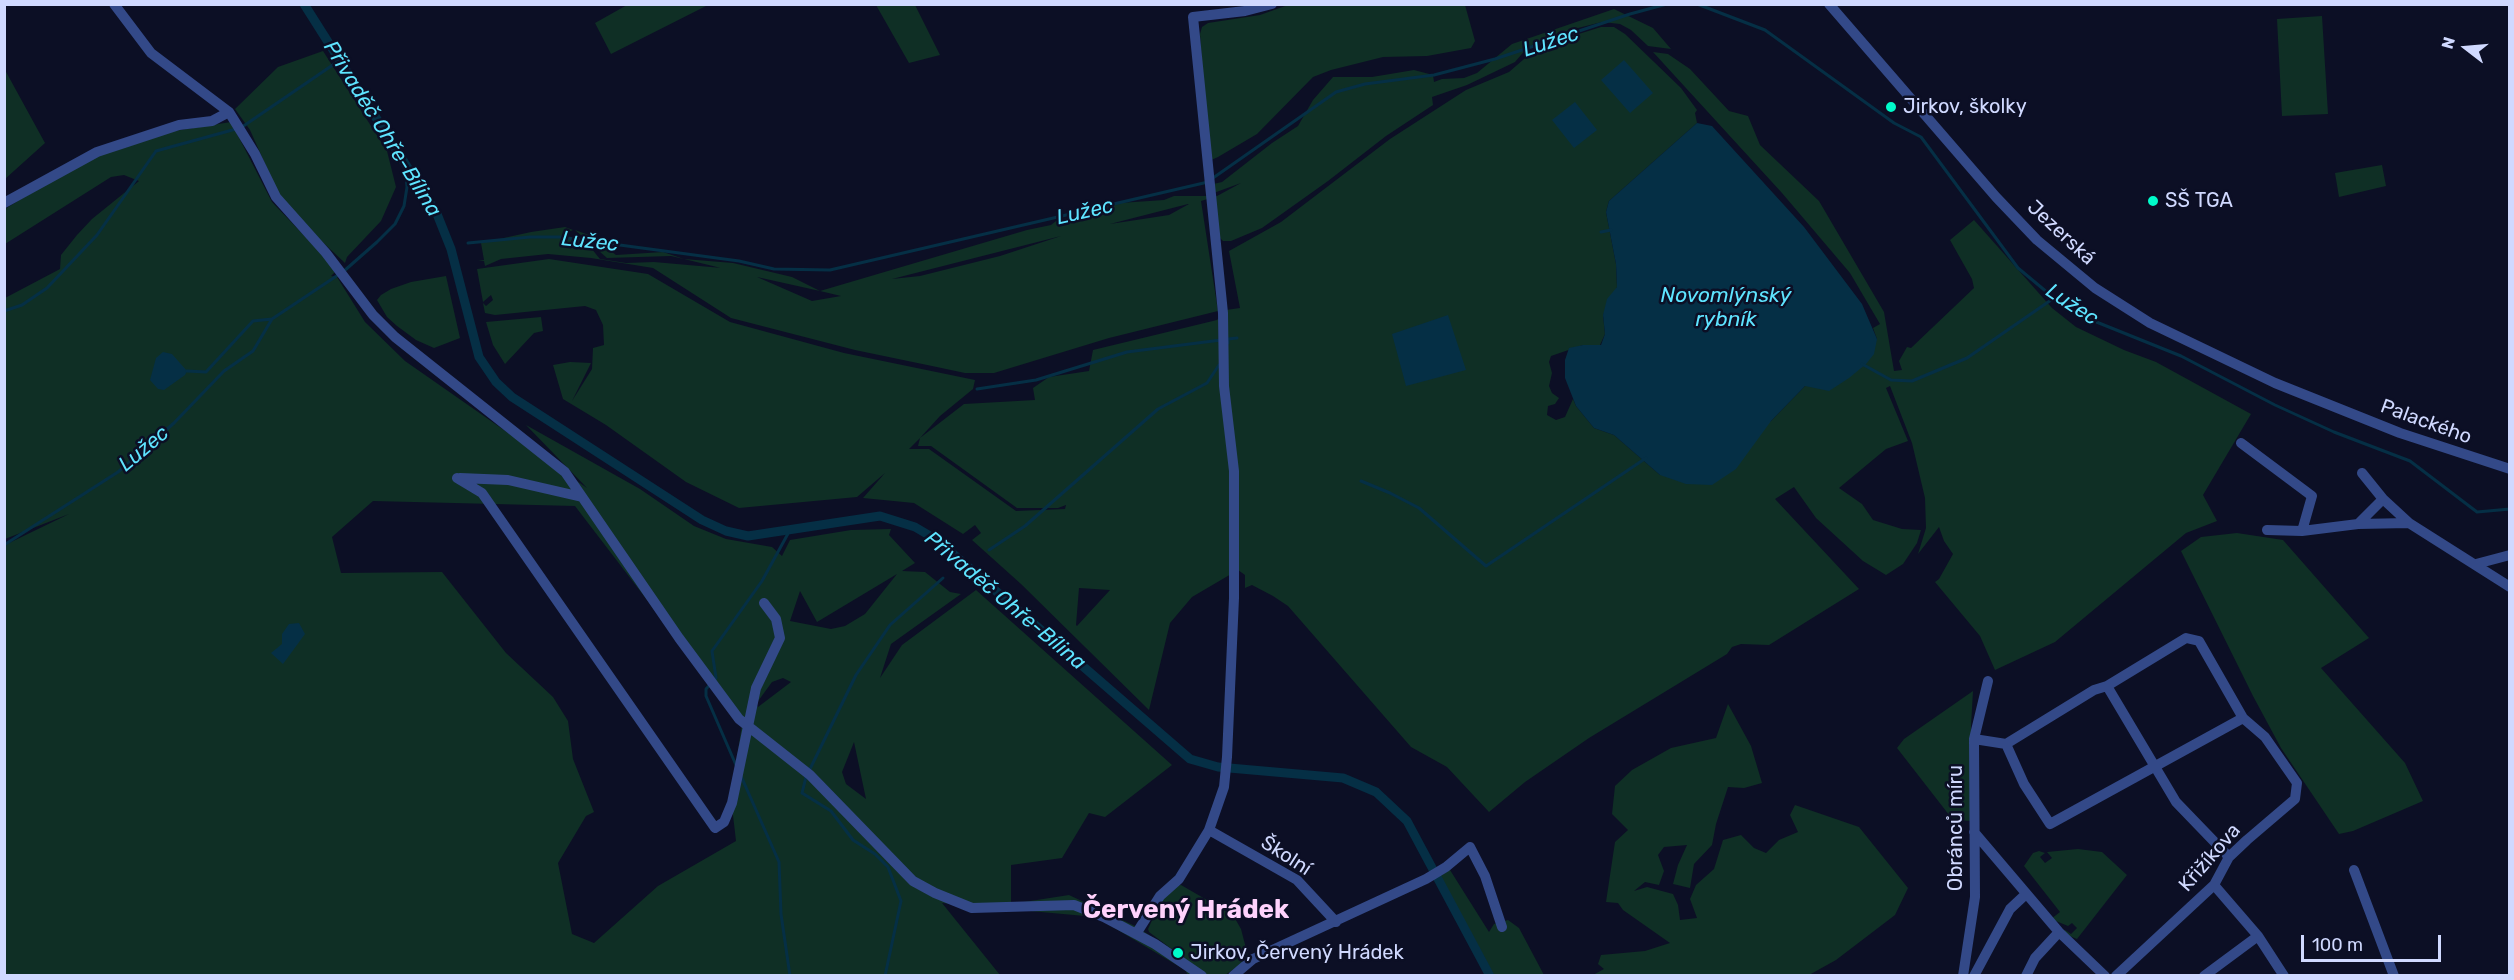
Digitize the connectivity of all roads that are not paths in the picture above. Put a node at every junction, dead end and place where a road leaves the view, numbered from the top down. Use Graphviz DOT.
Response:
graph roads {
  1 [pos="114,4"];
  2 [pos="1272,4"];
  3 [pos="1829,4"];
  4 [pos="229,112"];
  5 [pos="4,202"];
  6 [pos="2331,407"];
  7 [pos="2241,443"];
  8 [pos="2510,469"];
  9 [pos="2362,473"];
  10 [pos="582,497"];
  11 [pos="2383,498"];
  12 [pos="2409,523"];
  13 [pos="2358,524"];
  14 [pos="2267,530"];
  15 [pos="2302,531"];
  16 [pos="2510,555"];
  17 [pos="2476,564"];
  18 [pos="2510,587"];
  19 [pos="764,603"];
  20 [pos="1988,681"];
  21 [pos="2107,686"];
  22 [pos="2243,718"];
  23 [pos="747,725"];
  24 [pos="1974,740"];
  25 [pos="2006,744"];
  26 [pos="2155,766"];
  27 [pos="1209,830"];
  28 [pos="1974,832"];
  29 [pos="2229,857"];
  30 [pos="2354,870"];
  31 [pos="2214,885"];
  32 [pos="2026,894"];
  33 [pos="1336,922"];
  34 [pos="1502,927"];
  35 [pos="2059,932"];
  36 [pos="1136,934"];
  37 [pos="2258,936"];
  38 [pos="2099,974"];
  39 [pos="1202,975"];
  40 [pos="1233,975"];
  41 [pos="1963,975"];
  42 [pos="1974,975"];
  43 [pos="2026,975"];
  44 [pos="2116,975"];
  45 [pos="2204,975"];
  46 [pos="2284,975"];
  47 [pos="2394,975"];
  1 -- 4 [label="street"];
  2 -- 27 [label="street"];
  3 -- 6 [label="street, Jezerská"];
  4 -- 5 [label="street"];
  4 -- 10 [label="street"];
  6 -- 8 [label="street, Palackého"];
  7 -- 15 [label="street"];
  9 -- 11 [label="street"];
  10 -- 23 [label="street"];
  10 -- 23 [label="street"];
  11 -- 12 [label="street"];
  11 -- 13 [label="street"];
  12 -- 13 [label="street"];
  12 -- 17 [label="street"];
  13 -- 15 [label="street"];
  14 -- 15 [label="street"];
  16 -- 17 [label="street"];
  17 -- 18 [label="street"];
  19 -- 23 [label="street"];
  20 -- 24 [label="street, Obránců míru"];
  21 -- 22 [label="street"];
  21 -- 25 [label="street"];
  21 -- 26 [label="street"];
  22 -- 26 [label="street"];
  22 -- 29 [label="street, Křižíkova"];
  23 -- 36 [label="street"];
  24 -- 25 [label="street"];
  24 -- 28 [label="street, Obránců míru"];
  25 -- 26 [label="street"];
  26 -- 29 [label="street"];
  27 -- 33 [label="street, Školní"];
  27 -- 36 [label="street"];
  28 -- 32 [label="street"];
  28 -- 41 [label="street, Obránců míru"];
  29 -- 31 [label="street, Křižíkova"];
  30 -- 47 [label="street"];
  31 -- 37 [label="street"];
  31 -- 44 [label="street, Křižíkova"];
  32 -- 35 [label="street"];
  32 -- 42 [label="street"];
  33 -- 34 [label="street"];
  33 -- 40 [label="street"];
  35 -- 38 [label="street"];
  35 -- 43 [label="street"];
  36 -- 39 [label="street"];
  37 -- 45 [label="street"];
  37 -- 46 [label="street"];
}
